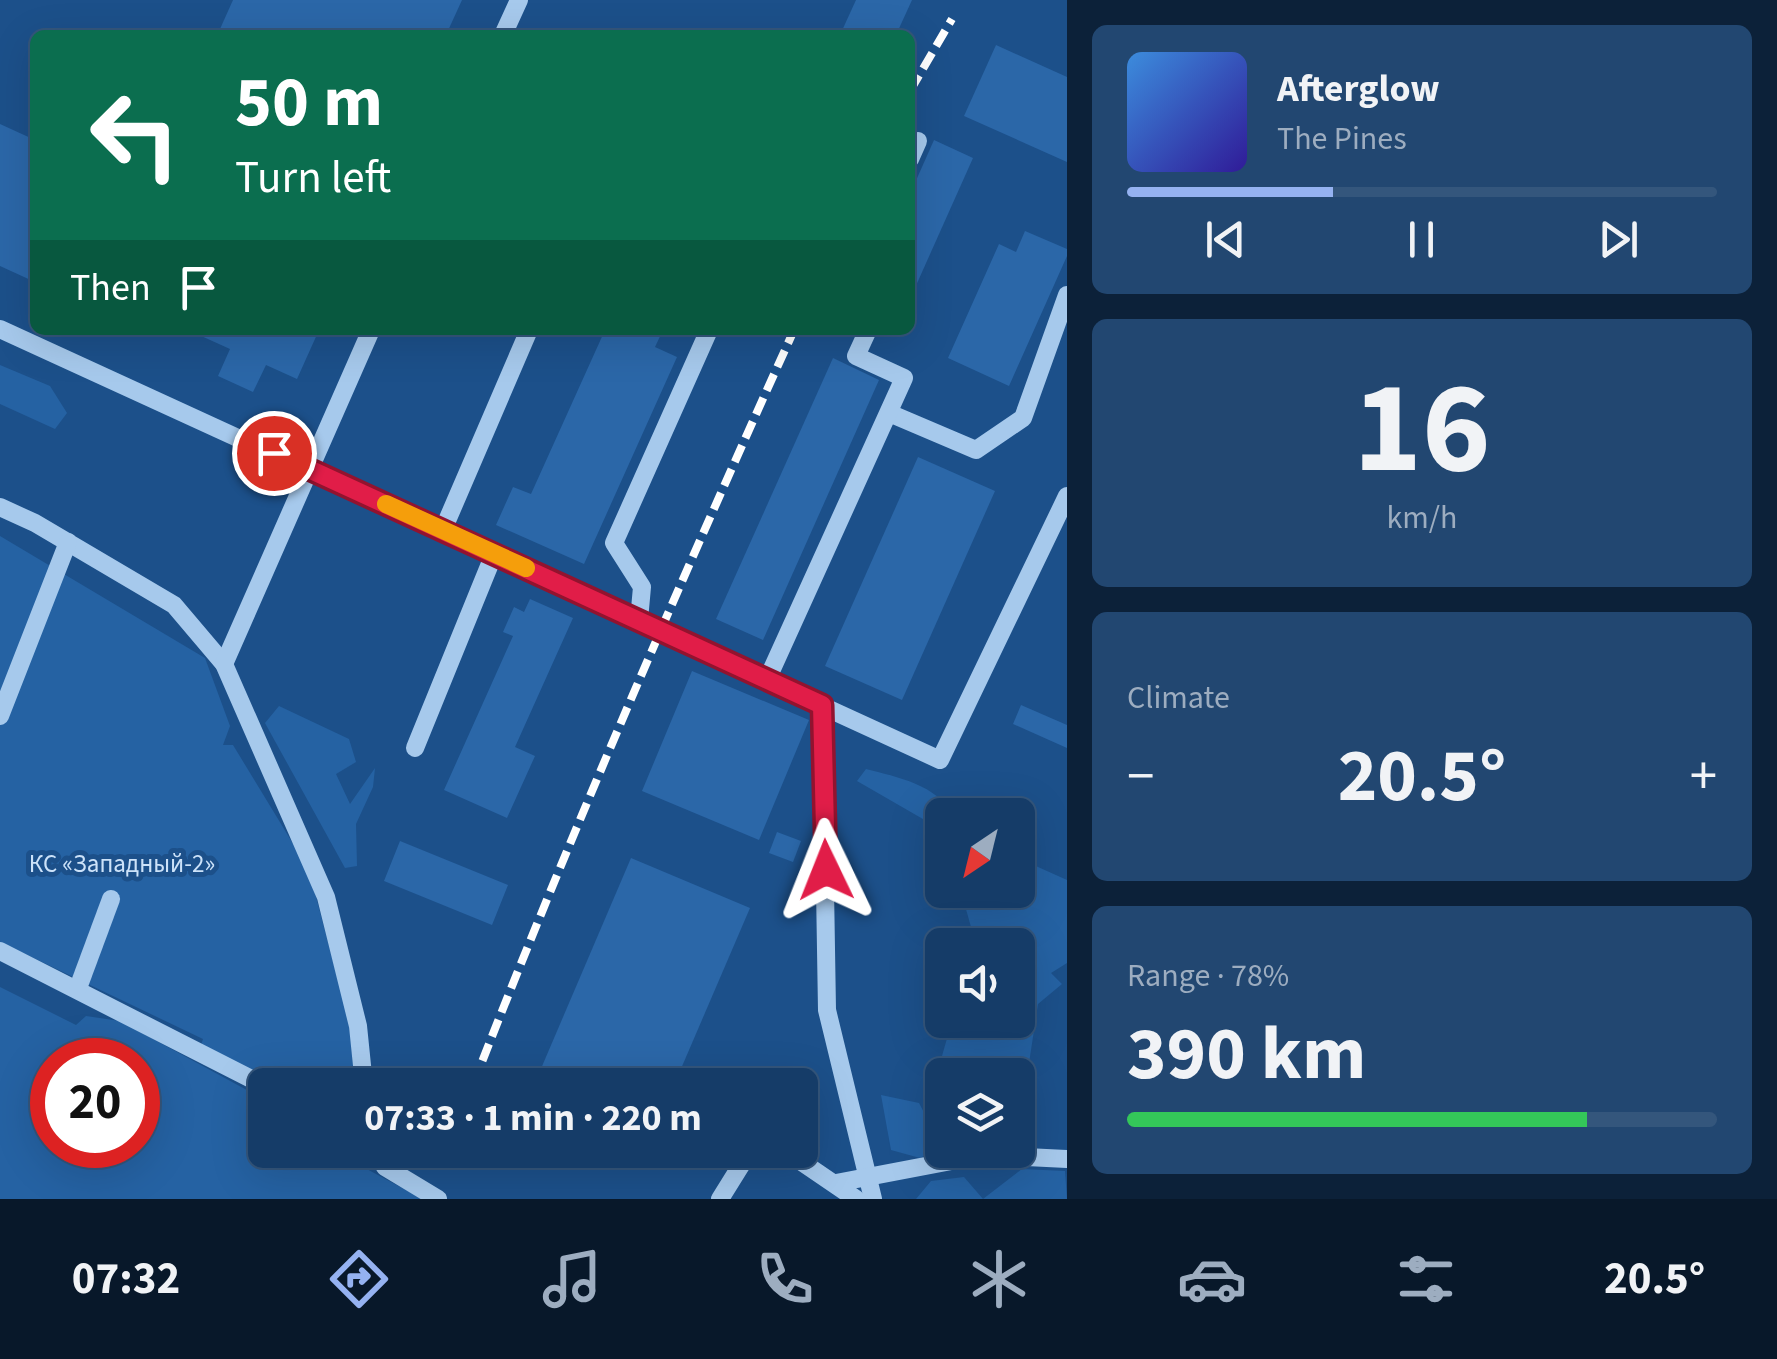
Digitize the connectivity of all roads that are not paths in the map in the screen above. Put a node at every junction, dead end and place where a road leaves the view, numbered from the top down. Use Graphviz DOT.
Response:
graph roads {
  1 [pos="519,0"];
  2 [pos="505,30"];
  3 [pos="1067,295"];
  4 [pos="0,329"];
  5 [pos="369,335"];
  6 [pos="527,335"];
  7 [pos="707,335"];
  8 [pos="866,335"];
  9 [pos="889,413"];
  10 [pos="309,468"];
  11 [pos="1067,496"];
  12 [pos="0,507"];
  13 [pos="442,530"];
  14 [pos="68,542"];
  15 [pos="494,554"];
  16 [pos="639,620"];
  17 [pos="224,664"];
  18 [pos="767,680"];
  19 [pos="822,705"];
  20 [pos="0,716"];
  21 [pos="415,748"];
  22 [pos="111,899"];
  23 [pos="0,950"];
  24 [pos="78,988"];
  25 [pos="362,1068"];
  26 [pos="248,1077"];
  27 [pos="1067,1159"];
  28 [pos="387,1168"];
  29 [pos="869,1178"];
  30 [pos="836,1183"];
  31 [pos="438,1199"];
  32 [pos="720,1199"];
  33 [pos="856,1199"];
  34 [pos="873,1199"];
  1 -- 2 [label="street"];
  3 -- 9 [label="street"];
  4 -- 10 [label="street"];
  5 -- 10 [label="street"];
  6 -- 13 [label="street"];
  7 -- 16 [label="street"];
  8 -- 9 [label="street"];
  9 -- 18 [label="street"];
  10 -- 13 [label="street"];
  10 -- 17 [label="street"];
  11 -- 19 [label="street"];
  12 -- 14 [label="street"];
  13 -- 15 [label="street"];
  14 -- 17 [label="street"];
  14 -- 20 [label="street"];
  15 -- 16 [label="street"];
  15 -- 21 [label="street"];
  16 -- 18 [label="street"];
  17 -- 25 [label="street"];
  18 -- 19 [label="street"];
  19 -- 29 [label="street"];
  22 -- 24 [label="street"];
  23 -- 24 [label="street"];
  24 -- 26 [label="street"];
  27 -- 29 [label="street"];
  28 -- 31 [label="street"];
  29 -- 30 [label="street"];
  29 -- 34 [label="street"];
  30 -- 32 [label="street"];
  30 -- 33 [label="street"];
}
